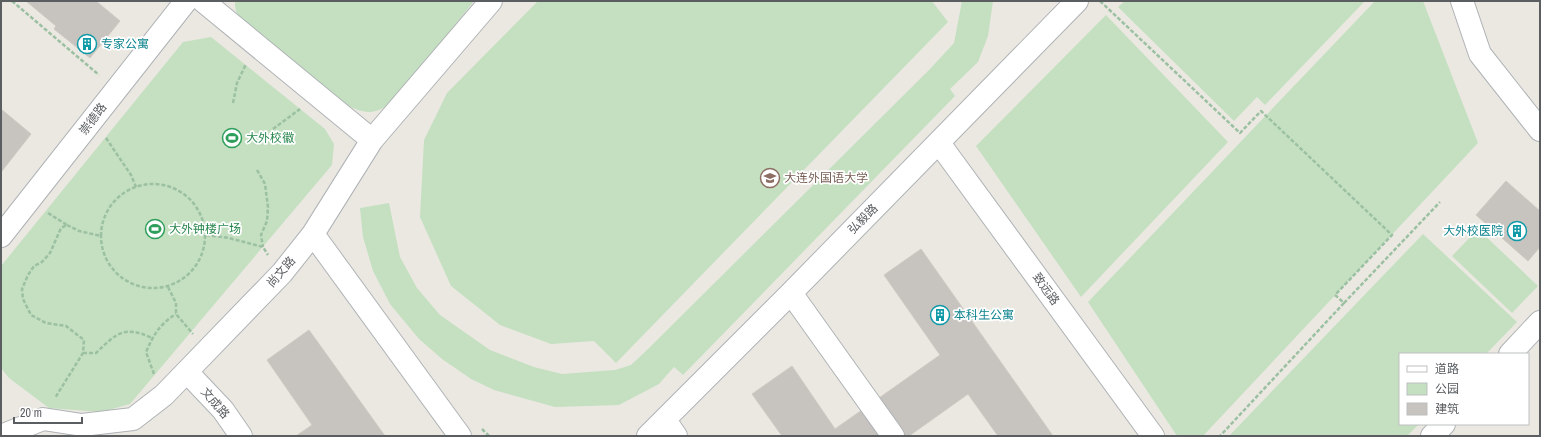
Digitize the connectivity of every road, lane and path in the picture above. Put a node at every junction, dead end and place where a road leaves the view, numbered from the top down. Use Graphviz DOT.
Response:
graph roads {
  1 [pos="12,1"];
  2 [pos="186,1"];
  3 [pos="204,1"];
  4 [pos="491,1"];
  5 [pos="1077,1"];
  6 [pos="1100,1"];
  7 [pos="1462,1"];
  8 [pos="259,47"];
  9 [pos="116,89"];
  10 [pos="316,92"];
  11 [pos="233,103"];
  12 [pos="91,122"];
  13 [pos="273,129"];
  14 [pos="1540,130"];
  15 [pos="372,140"];
  16 [pos="939,143"];
  17 [pos="257,170"];
  18 [pos="136,187"];
  19 [pos="1440,202"];
  20 [pos="46,211"];
  21 [pos="67,225"];
  22 [pos="313,234"];
  23 [pos="206,235"];
  24 [pos="1,236"];
  25 [pos="101,236"];
  26 [pos="263,247"];
  27 [pos="282,273"];
  28 [pos="168,287"];
  29 [pos="791,293"];
  30 [pos="1344,304"];
  31 [pos="176,314"];
  32 [pos="1540,322"];
  33 [pos="152,338"];
  34 [pos="207,351"];
  35 [pos="83,352"];
  36 [pos="1511,353"];
  37 [pos="187,372"];
  38 [pos="164,395"];
  39 [pos="43,419"];
  40 [pos="1443,425"];
  41 [pos="671,428"];
  42 [pos="2,435"];
  43 [pos="241,436"];
  44 [pos="460,436"];
  45 [pos="648,436"];
  46 [pos="893,436"];
  47 [pos="1153,436"];
  48 [pos="1220,436"];
  49 [pos="1432,436"];
  1 -- 9 [label="path"];
  2 -- 9 [label="street, 崇德路"];
  3 -- 8 [label="street"];
  4 -- 15 [label="street, 尚文路"];
  5 -- 16 [label="street, 弘毅路"];
  6 -- 30 [label="path"];
  7 -- 14 [label="street"];
  8 -- 10 [label="street"];
  8 -- 11 [label="path"];
  9 -- 12 [label="street, 崇德路"];
  10 -- 13 [label="path"];
  10 -- 15 [label="street"];
  12 -- 18 [label="path"];
  12 -- 24 [label="street, 崇德路"];
  15 -- 22 [label="street, 尚文路"];
  16 -- 29 [label="street, 弘毅路"];
  16 -- 47 [label="street, 致远路"];
  17 -- 26 [label="path"];
  18 -- 23 [label="path"];
  18 -- 25 [label="path"];
  19 -- 30 [label="path"];
  20 -- 21 [label="path"];
  21 -- 25 [label="path"];
  21 -- 35 [label="path"];
  22 -- 27 [label="street, 尚文路"];
  22 -- 44 [label="street"];
  23 -- 26 [label="path"];
  23 -- 28 [label="path"];
  25 -- 28 [label="path"];
  26 -- 27 [label="path"];
  27 -- 34 [label="street, 尚文路"];
  28 -- 31 [label="path"];
  29 -- 41 [label="street, 弘毅路"];
  29 -- 46 [label="street"];
  30 -- 48 [label="path"];
  31 -- 33 [label="path"];
  31 -- 34 [label="path"];
  32 -- 36 [label="street"];
  33 -- 35 [label="path"];
  33 -- 38 [label="path"];
  34 -- 37 [label="street, 尚文路"];
  35 -- 39 [label="path"];
  37 -- 38 [label="street, 尚文路"];
  37 -- 43 [label="street, 文成路"];
  38 -- 39 [label="street, 尚文路"];
  39 -- 42 [label="street"];
  40 -- 49 [label="street"];
  41 -- 45 [label="street, 弘毅路"];
}
